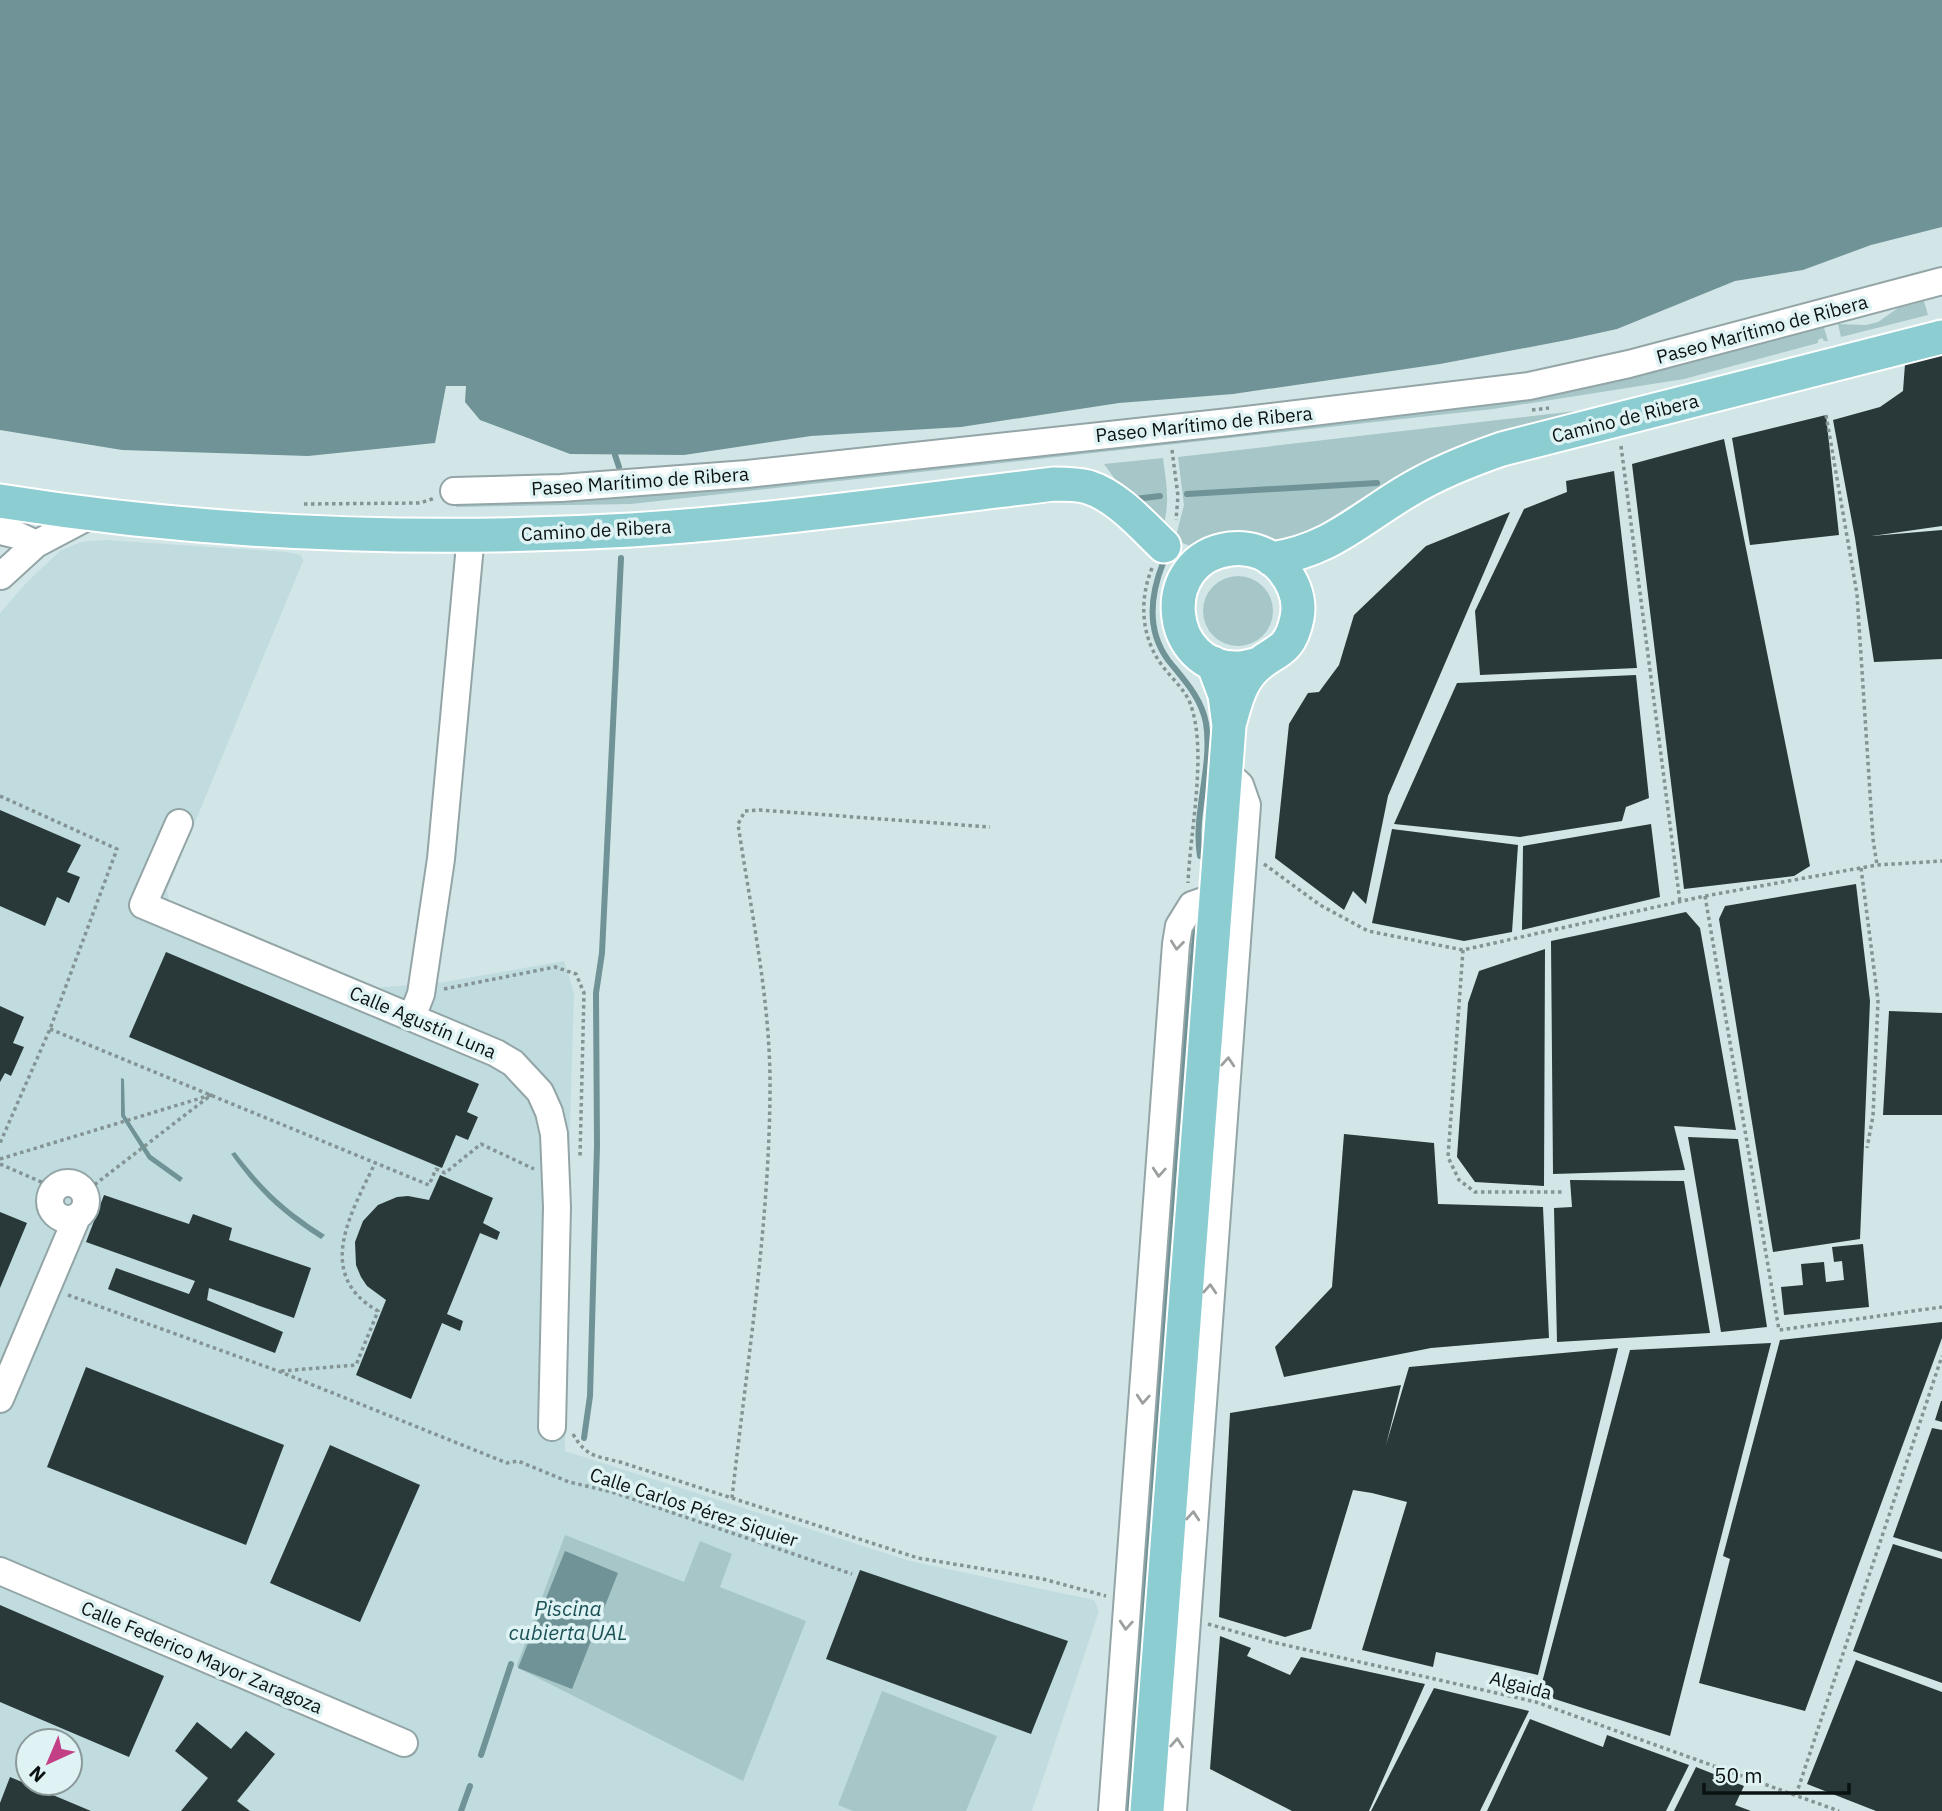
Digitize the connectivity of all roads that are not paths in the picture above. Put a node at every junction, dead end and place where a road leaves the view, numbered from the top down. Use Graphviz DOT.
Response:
graph roads {
  1 [pos="1942,281"];
  2 [pos="1942,337"];
  3 [pos="454,491"];
  4 [pos="0,501"];
  5 [pos="91,515"];
  6 [pos="0,531"];
  7 [pos="471,534"];
  8 [pos="0,544"];
  9 [pos="36,544"];
  10 [pos="1326,544"];
  11 [pos="1166,548"];
  12 [pos="1206,556"];
  13 [pos="1272,559"];
  14 [pos="1,578"];
  15 [pos="1295,590"];
  16 [pos="1180,593"];
  17 [pos="1213,663"];
  18 [pos="1258,664"];
  19 [pos="1229,726"];
  20 [pos="1225,771"];
  21 [pos="179,823"];
  22 [pos="1215,897"];
  23 [pos="416,1005"];
  24 [pos="77,1217"];
  25 [pos="0,1399"];
  26 [pos="562,1430"];
  27 [pos="0,1571"];
  28 [pos="404,1743"];
  29 [pos="1112,1811"];
  30 [pos="1147,1811"];
  31 [pos="1173,1811"];
  1 -- 3 [label="street, Paseo Marítimo de Ribera"];
  2 -- 10 [label="main road, Camino de Ribera"];
  4 -- 5 [label="main road, Camino de Ribera"];
  5 -- 7 [label="main road, Camino de Ribera"];
  5 -- 9 [label="street"];
  6 -- 9 [label="street"];
  7 -- 11 [label="main road, Camino de Ribera"];
  7 -- 23 [label="street"];
  8 -- 14 [label="street"];
  9 -- 14 [label="street"];
  10 -- 13 [label="main road, Camino de Ribera"];
  10 -- 15 [label="main road, Camino de Ribera"];
  11 -- 12 [label="main road"];
  11 -- 16 [label="main road, Camino de Ribera"];
  12 -- 13 [label="main road"];
  12 -- 16 [label="main road"];
  13 -- 15 [label="main road"];
  15 -- 18 [label="main road"];
  16 -- 17 [label="main road"];
  17 -- 18 [label="main road"];
  17 -- 19 [label="main road"];
  18 -- 19 [label="main road"];
  19 -- 20 [label="main road"];
  20 -- 22 [label="main road"];
  31 -- 20 [label="street, one-way"];
  21 -- 23 [label="street, Calle Agustín Luna"];
  22 -- 29 [label="street, one-way"];
  22 -- 30 [label="main road"];
  23 -- 26 [label="street, Calle Agustín Luna"];
  24 -- 24 [label="street"];
  24 -- 25 [label="street"];
  27 -- 28 [label="street, Calle Federico Mayor Zaragoza"];
}
